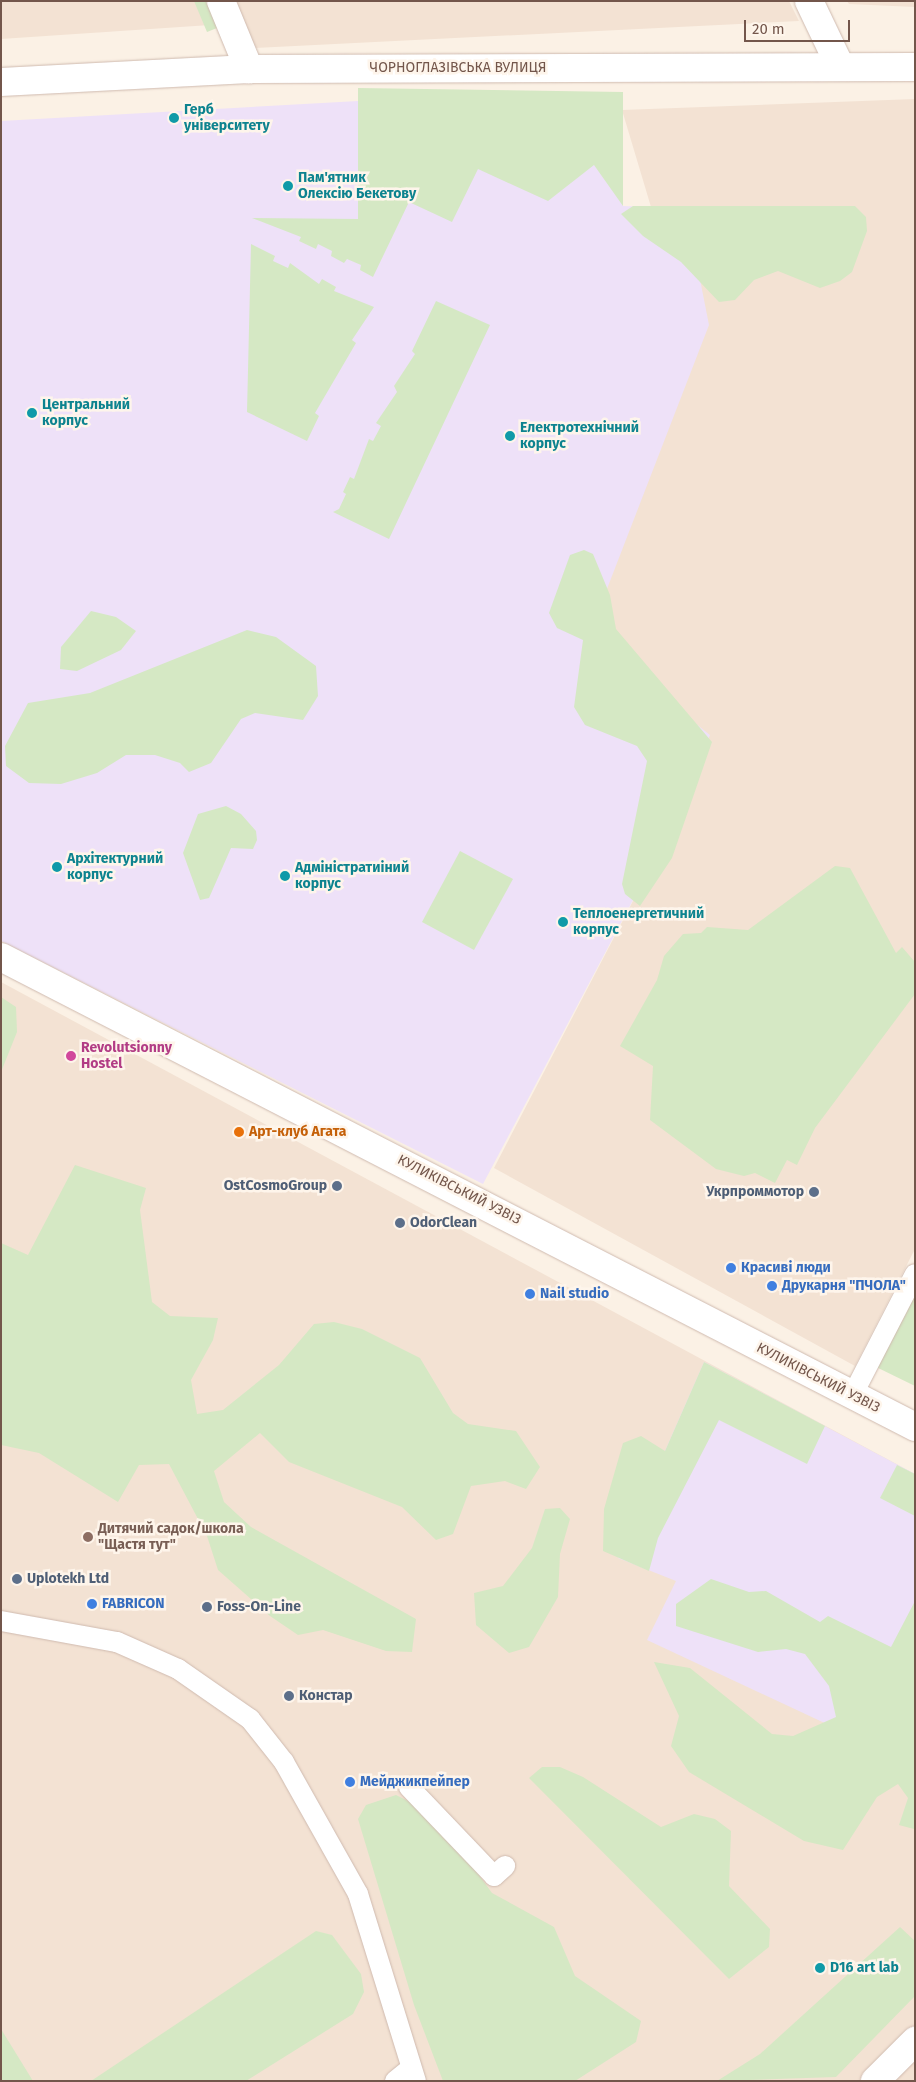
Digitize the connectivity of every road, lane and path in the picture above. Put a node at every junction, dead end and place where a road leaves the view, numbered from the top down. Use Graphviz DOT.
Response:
graph roads {
  1 [pos="221,1"];
  2 [pos="809,1"];
  3 [pos="840,66"];
  4 [pos="915,67"];
  5 [pos="249,69"];
  6 [pos="1,82"];
  7 [pos="1,957"];
  8 [pos="915,1274"];
  9 [pos="852,1396"];
  10 [pos="915,1427"];
  11 [pos="1,1621"];
  12 [pos="409,1787"];
  13 [pos="505,1866"];
  14 [pos="915,2041"];
  15 [pos="407,2077"];
  16 [pos="875,2081"];
  1 -- 5 [label="street"];
  2 -- 3 [label="street"];
  3 -- 4 [label="street, ЧОРНОГЛАЗІВСЬКА ВУЛИЦЯ"];
  3 -- 5 [label="street, ЧОРНОГЛАЗІВСЬКА ВУЛИЦЯ"];
  5 -- 6 [label="street, ЧОРНОГЛАЗІВСЬКА ВУЛИЦЯ"];
  7 -- 9 [label="street, КУЛИКІВСЬКИЙ УЗВІЗ"];
  8 -- 9 [label="lane"];
  9 -- 10 [label="street, КУЛИКІВСЬКИЙ УЗВІЗ"];
  11 -- 15 [label="lane"];
  12 -- 13 [label="lane"];
  14 -- 16 [label="street"];
}
